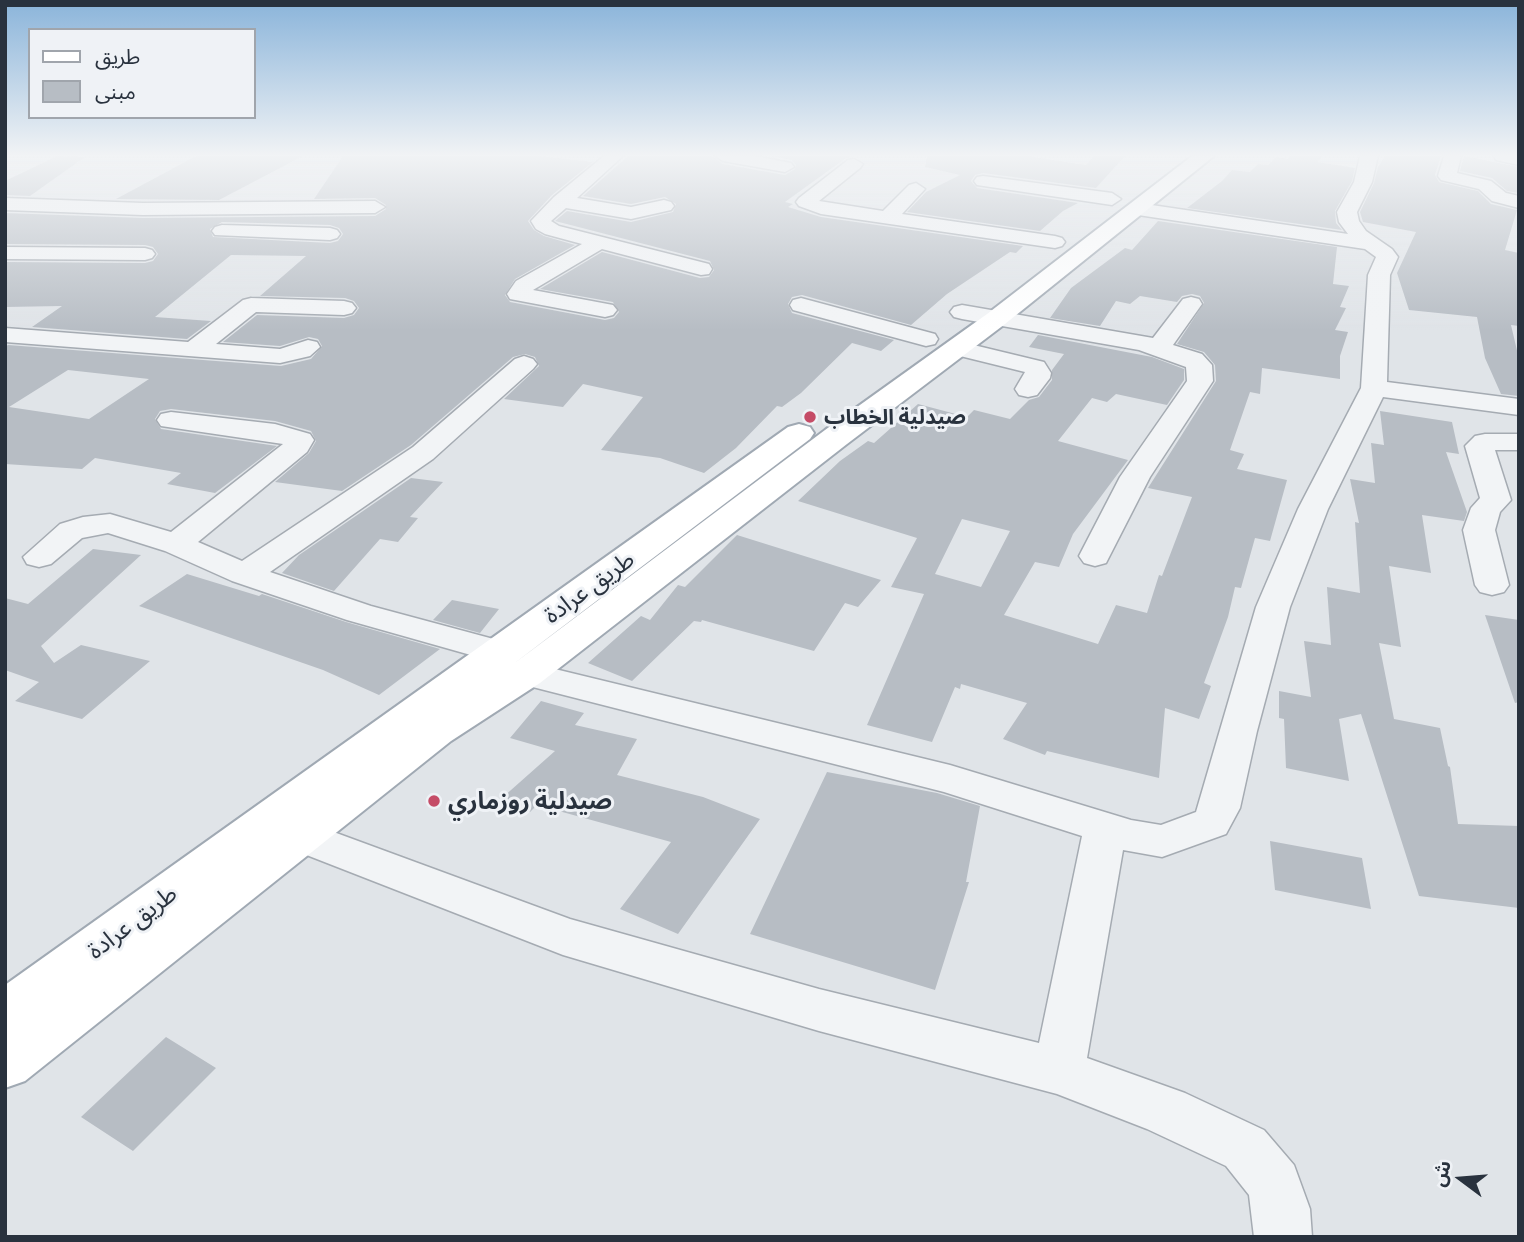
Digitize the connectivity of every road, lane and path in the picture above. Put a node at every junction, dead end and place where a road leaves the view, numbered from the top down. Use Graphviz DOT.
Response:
graph roads {
  1 [pos="548,214"];
  2 [pos="865,214"];
  3 [pos="891,214"];
  4 [pos="1107,214"];
  5 [pos="1112,214"];
  6 [pos="1187,214"];
  7 [pos="1347,214"];
  8 [pos="888,217"];
  9 [pos="208,231"];
  10 [pos="330,234"];
  11 [pos="600,242"];
  12 [pos="1055,242"];
  13 [pos="1369,243"];
  14 [pos="5,253"];
  15 [pos="145,254"];
  16 [pos="701,269"];
  17 [pos="1191,304"];
  18 [pos="801,305"];
  19 [pos="344,308"];
  20 [pos="605,310"];
  21 [pos="975,319"];
  22 [pos="5,335"];
  23 [pos="308,347"];
  24 [pos="1159,347"];
  25 [pos="193,350"];
  26 [pos="524,364"];
  27 [pos="1028,389"];
  28 [pos="1369,398"];
  29 [pos="1515,407"];
  30 [pos="172,420"];
  31 [pos="1511,440"];
  32 [pos="1507,501"];
  33 [pos="176,544"];
  34 [pos="1095,556"];
  35 [pos="39,557"];
  36 [pos="244,574"];
  37 [pos="1492,585"];
  38 [pos="513,663"];
  39 [pos="1105,828"];
  40 [pos="301,836"];
  41 [pos="5,1016"];
  42 [pos="5,1063"];
  43 [pos="1059,1071"];
  44 [pos="1283,1237"];
  1 -- 11 [label="street"];
  2 -- 8 [label="street"];
  3 -- 8 [label="street"];
  4 -- 12 [label="main road, طريق عرادة"];
  5 -- 21 [label="main road"];
  6 -- 13 [label="street"];
  7 -- 13 [label="street"];
  8 -- 12 [label="street"];
  9 -- 10 [label="street"];
  11 -- 16 [label="street"];
  11 -- 20 [label="street"];
  12 -- 21 [label="main road, طريق عرادة"];
  13 -- 28 [label="street"];
  14 -- 15 [label="street"];
  17 -- 24 [label="street"];
  18 -- 21 [label="street"];
  19 -- 25 [label="street"];
  21 -- 24 [label="street"];
  21 -- 27 [label="street"];
  21 -- 38 [label="main road, طريق عرادة"];
  22 -- 25 [label="street"];
  23 -- 25 [label="street"];
  24 -- 34 [label="street"];
  26 -- 36 [label="street"];
  28 -- 29 [label="street"];
  28 -- 31 [label="street"];
  28 -- 39 [label="street"];
  29 -- 31 [label="street"];
  30 -- 33 [label="street"];
  31 -- 32 [label="street"];
  32 -- 37 [label="street"];
  33 -- 35 [label="street"];
  33 -- 36 [label="street"];
  36 -- 38 [label="street"];
  38 -- 39 [label="street"];
  38 -- 40 [label="main road, طريق عرادة"];
  38 -- 41 [label="main road, طريق عرادة"];
  39 -- 43 [label="street"];
  40 -- 42 [label="main road, طريق عرادة"];
  40 -- 43 [label="street"];
  43 -- 44 [label="street"];
}
